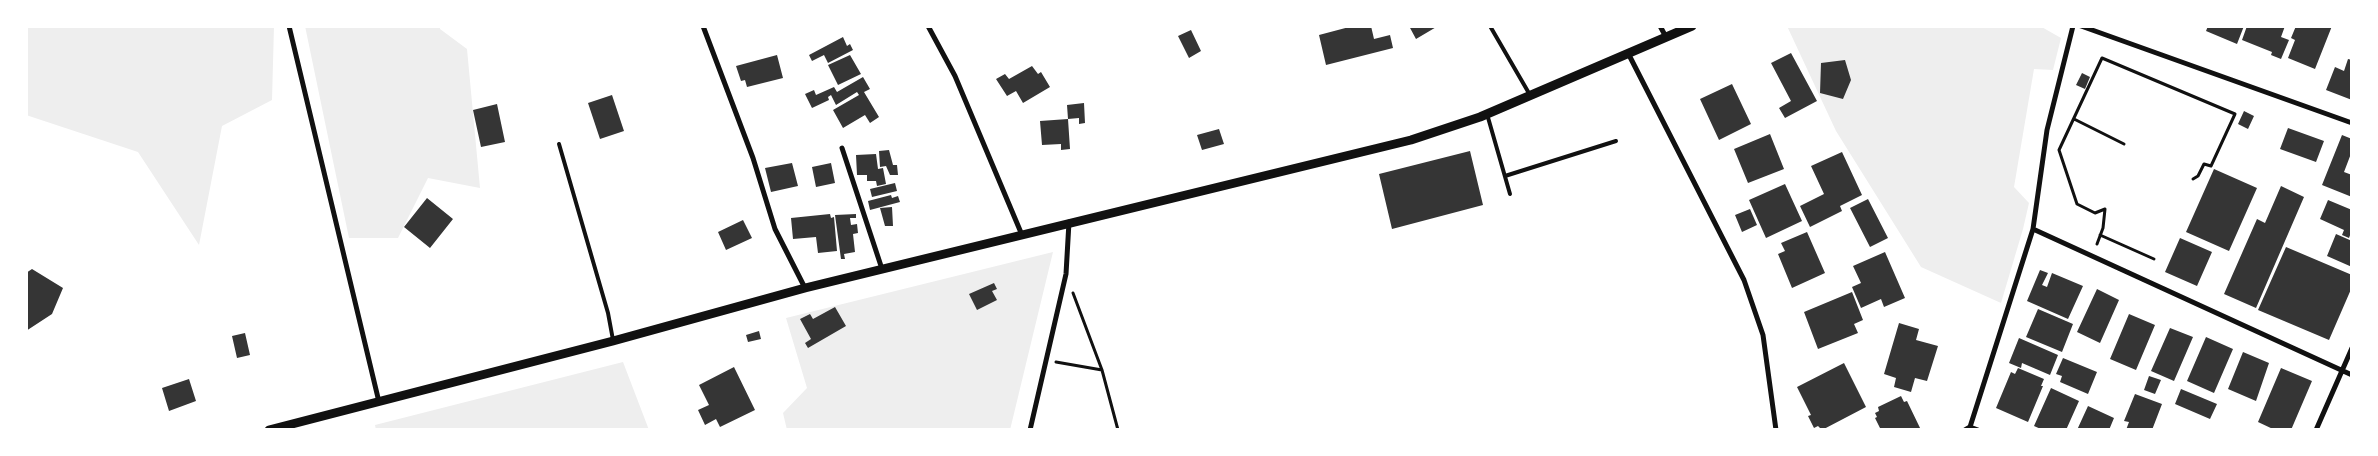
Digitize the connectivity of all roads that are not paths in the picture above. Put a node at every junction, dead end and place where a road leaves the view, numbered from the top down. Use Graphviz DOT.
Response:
graph roads {
  1 [pos="289,26"];
  2 [pos="704,26"];
  3 [pos="928,26"];
  4 [pos="1490,26"];
  5 [pos="1660,26"];
  6 [pos="1692,26"];
  7 [pos="2073,26"];
  8 [pos="2081,26"];
  9 [pos="1666,37"];
  10 [pos="1628,53"];
  11 [pos="1530,95"];
  12 [pos="1487,114"];
  13 [pos="2352,123"];
  14 [pos="1616,140"];
  15 [pos="559,144"];
  16 [pos="842,148"];
  17 [pos="1505,176"];
  18 [pos="1510,194"];
  19 [pos="1069,222"];
  20 [pos="2033,229"];
  21 [pos="1022,235"];
  22 [pos="882,269"];
  23 [pos="805,288"];
  24 [pos="613,341"];
  25 [pos="2352,348"];
  26 [pos="2342,370"];
  27 [pos="2352,375"];
  28 [pos="379,402"];
  29 [pos="1970,427"];
  30 [pos="269,430"];
  31 [pos="1030,430"];
  32 [pos="1776,430"];
  33 [pos="1964,430"];
  34 [pos="1978,430"];
  35 [pos="2316,430"];
  1 -- 28 [label="street"];
  2 -- 23 [label="street"];
  3 -- 21 [label="street"];
  4 -- 11 [label="lane"];
  5 -- 9 [label="street"];
  6 -- 9 [label="street"];
  7 -- 20 [label="street"];
  8 -- 13 [label="street"];
  9 -- 10 [label="street"];
  10 -- 11 [label="street"];
  10 -- 32 [label="street"];
  11 -- 12 [label="street"];
  12 -- 17 [label="lane"];
  12 -- 19 [label="street"];
  14 -- 17 [label="lane"];
  15 -- 24 [label="lane"];
  16 -- 22 [label="street"];
  17 -- 18 [label="lane"];
  19 -- 21 [label="street"];
  19 -- 31 [label="street"];
  20 -- 26 [label="street"];
  20 -- 29 [label="street"];
  21 -- 22 [label="street"];
  22 -- 23 [label="street"];
  23 -- 24 [label="street"];
  24 -- 28 [label="street"];
  25 -- 26 [label="street"];
  26 -- 27 [label="street"];
  26 -- 35 [label="street"];
  28 -- 30 [label="street"];
  29 -- 33 [label="street"];
  29 -- 34 [label="street"];
}
